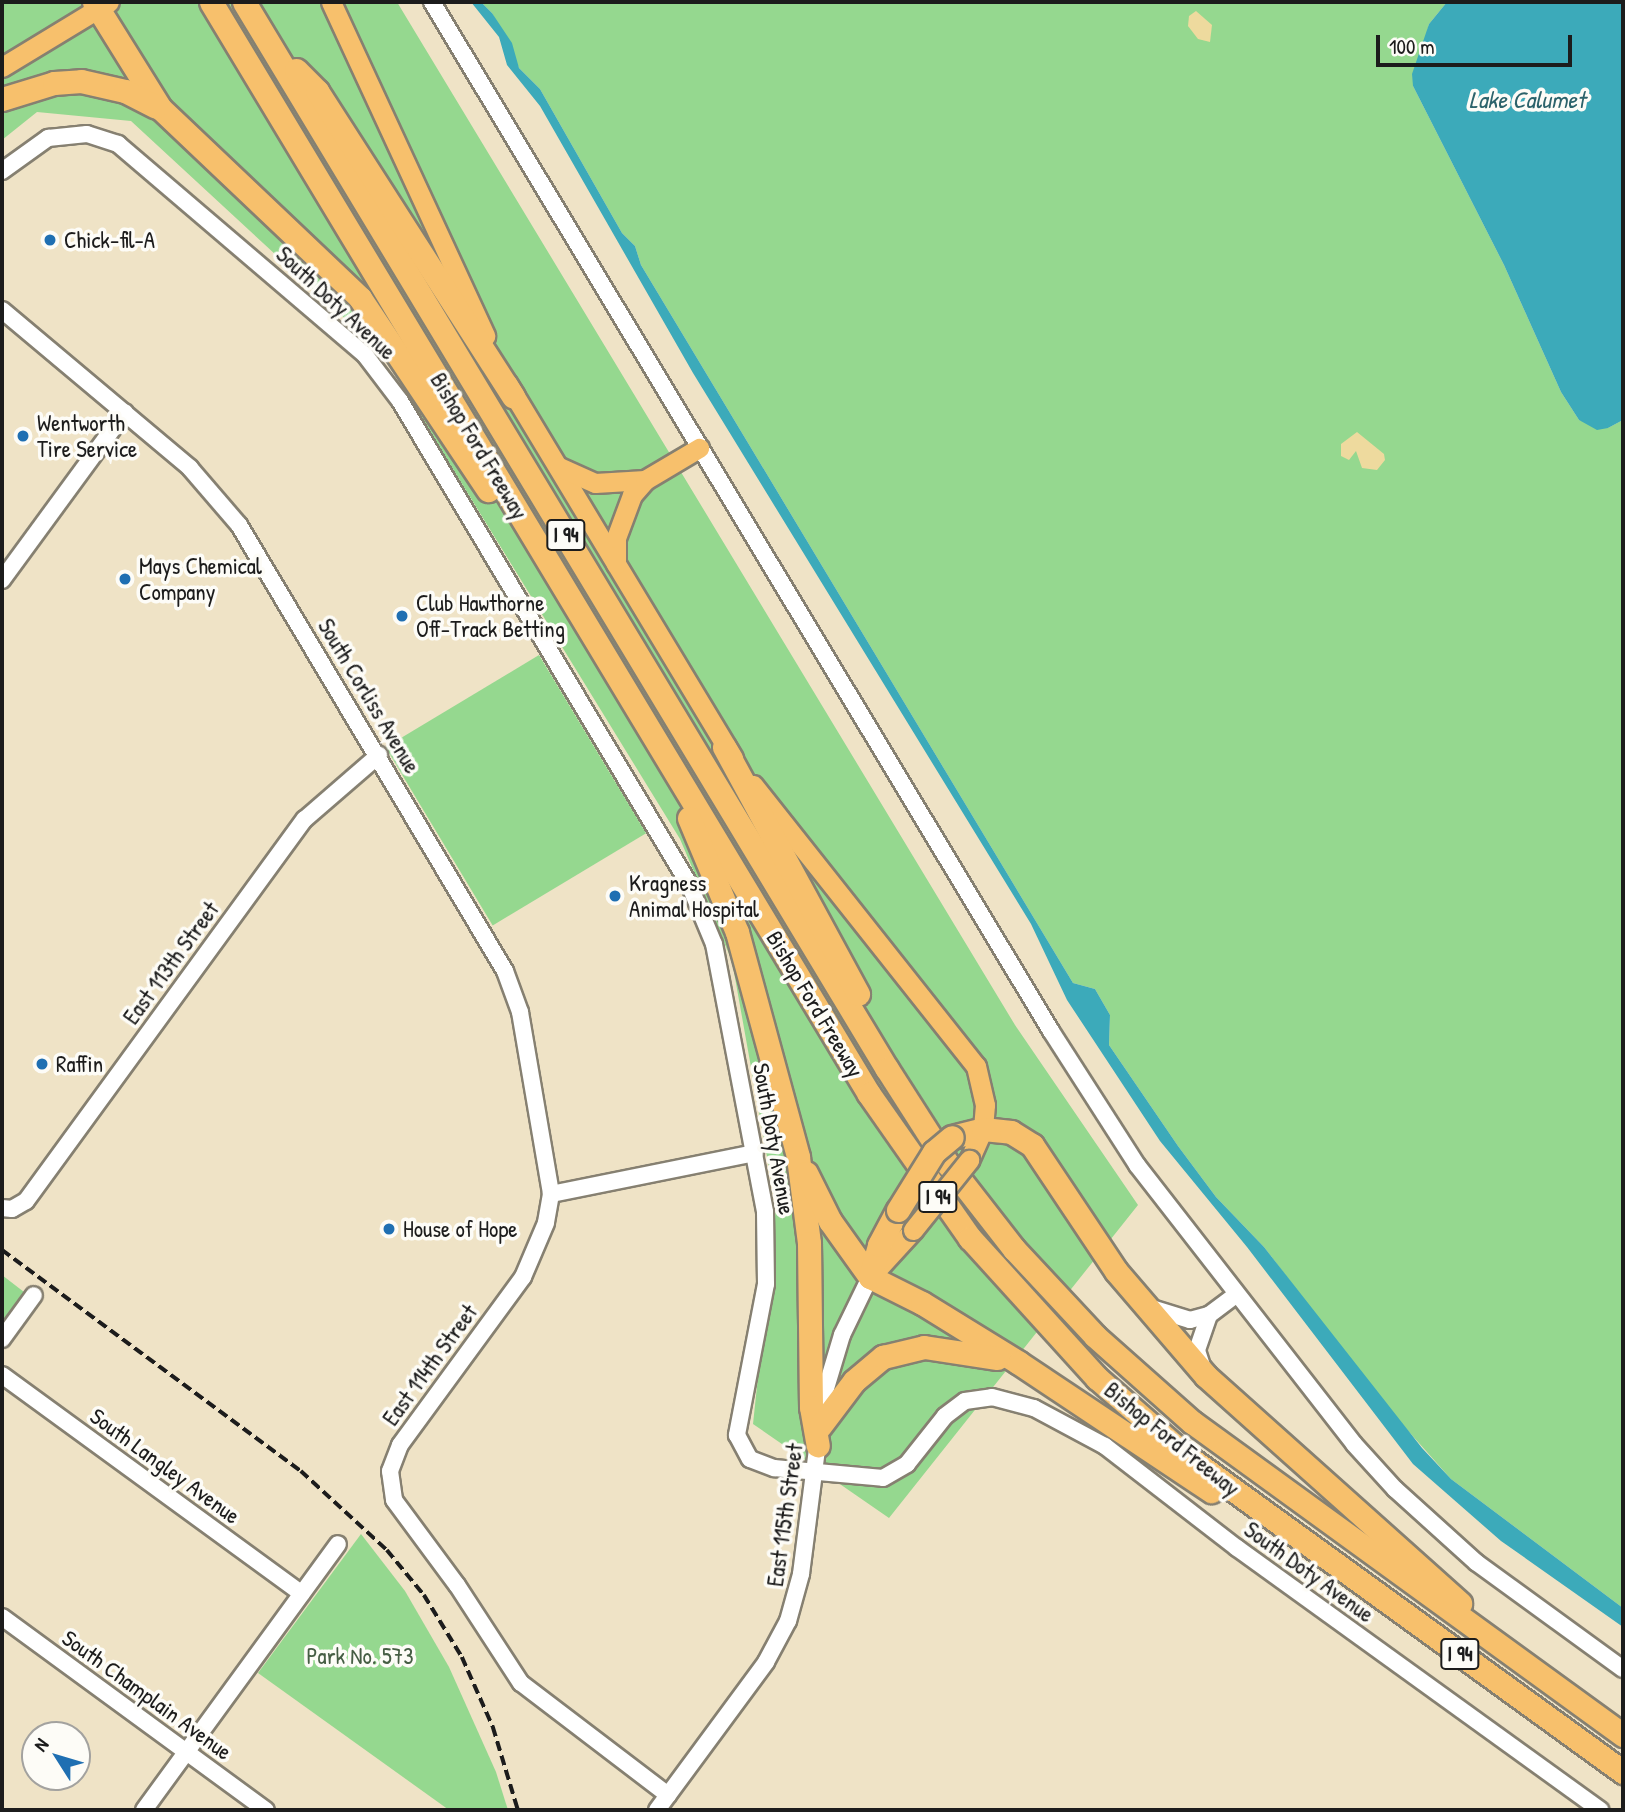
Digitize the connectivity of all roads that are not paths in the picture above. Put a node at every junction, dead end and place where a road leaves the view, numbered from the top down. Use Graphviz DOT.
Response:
graph roads {
  1 [pos="211,2"];
  2 [pos="244,2"];
  3 [pos="331,2"];
  4 [pos="432,2"];
  5 [pos="100,4"];
  6 [pos="266,38"];
  7 [pos="2,67"];
  8 [pos="2,100"];
  9 [pos="160,108"];
  10 [pos="2,171"];
  11 [pos="2,310"];
  12 [pos="513,396"];
  13 [pos="125,412"];
  14 [pos="699,448"];
  15 [pos="555,465"];
  16 [pos="645,480"];
  17 [pos="544,556"];
  18 [pos="616,565"];
  19 [pos="2,580"];
  20 [pos="724,747"];
  21 [pos="379,755"];
  22 [pos="677,775"];
  23 [pos="887,1069"];
  24 [pos="983,1129"];
  25 [pos="755,1153"];
  26 [pos="798,1157"];
  27 [pos="551,1194"];
  28 [pos="7,1208"];
  29 [pos="870,1277"];
  30 [pos="34,1295"];
  31 [pos="1236,1295"];
  32 [pos="1143,1305"];
  33 [pos="1209,1315"];
  34 [pos="2,1339"];
  35 [pos="1019,1363"];
  36 [pos="2,1374"];
  37 [pos="1206,1376"];
  38 [pos="819,1435"];
  39 [pos="814,1474"];
  40 [pos="1297,1536"];
  41 [pos="338,1544"];
  42 [pos="302,1594"];
  43 [pos="2,1617"];
  44 [pos="1514,1657"];
  45 [pos="1623,1670"];
  46 [pos="1623,1735"];
  47 [pos="186,1752"];
  48 [pos="1623,1772"];
  49 [pos="668,1795"];
  50 [pos="144,1810"];
  51 [pos="266,1810"];
  52 [pos="657,1810"];
  53 [pos="1600,1810"];
  1 -- 17 [label="highway, Bishop Ford Freeway / I 94"];
  2 -- 6 [label="highway, Bishop Ford Freeway / I 94"];
  3 -- 12 [label="main road"];
  4 -- 14 [label="street"];
  5 -- 7 [label="main road"];
  5 -- 9 [label="highway"];
  6 -- 12 [label="highway"];
  6 -- 23 [label="highway, Bishop Ford Freeway / I 94"];
  8 -- 9 [label="highway"];
  9 -- 17 [label="highway"];
  10 -- 25 [label="street, South Doty Avenue"];
  11 -- 13 [label="street, South Corliss Avenue"];
  12 -- 15 [label="main road"];
  13 -- 19 [label="street"];
  13 -- 21 [label="street, South Corliss Avenue"];
  14 -- 16 [label="main road"];
  14 -- 31 [label="street"];
  15 -- 16 [label="main road"];
  15 -- 18 [label="main road"];
  16 -- 18 [label="main road"];
  17 -- 22 [label="highway, Bishop Ford Freeway / I 94"];
  18 -- 20 [label="main road"];
  20 -- 23 [label="highway"];
  20 -- 24 [label="main road"];
  21 -- 27 [label="street, South Corliss Avenue"];
  21 -- 28 [label="street, East 113th Street"];
  22 -- 26 [label="highway"];
  22 -- 40 [label="highway, Bishop Ford Freeway / I 94"];
  23 -- 44 [label="highway, Bishop Ford Freeway / I 94"];
  24 -- 29 [label="main road, bridge"];
  24 -- 29 [label="highway, bridge"];
  24 -- 32 [label="highway"];
  25 -- 27 [label="street"];
  25 -- 39 [label="street, South Doty Avenue"];
  26 -- 29 [label="highway"];
  26 -- 38 [label="highway"];
  27 -- 49 [label="street, East 114th Street"];
  29 -- 35 [label="highway"];
  29 -- 38 [label="street, East 115th Street"];
  30 -- 34 [label="street"];
  31 -- 33 [label="street"];
  31 -- 45 [label="street"];
  32 -- 33 [label="street"];
  32 -- 37 [label="highway"];
  33 -- 37 [label="street"];
  35 -- 38 [label="highway"];
  35 -- 40 [label="highway"];
  36 -- 42 [label="street, South Langley Avenue"];
  37 -- 44 [label="highway"];
  38 -- 39 [label="street, East 115th Street"];
  39 -- 49 [label="street, East 115th Street"];
  39 -- 53 [label="street, South Doty Avenue"];
  40 -- 48 [label="highway, Bishop Ford Freeway / I 94"];
  41 -- 42 [label="street"];
  42 -- 47 [label="street"];
  43 -- 47 [label="street, South Champlain Avenue"];
  44 -- 46 [label="highway, Bishop Ford Freeway / I 94"];
  47 -- 50 [label="street"];
  47 -- 51 [label="street, South Champlain Avenue"];
  49 -- 52 [label="street, East 115th Street"];
}
